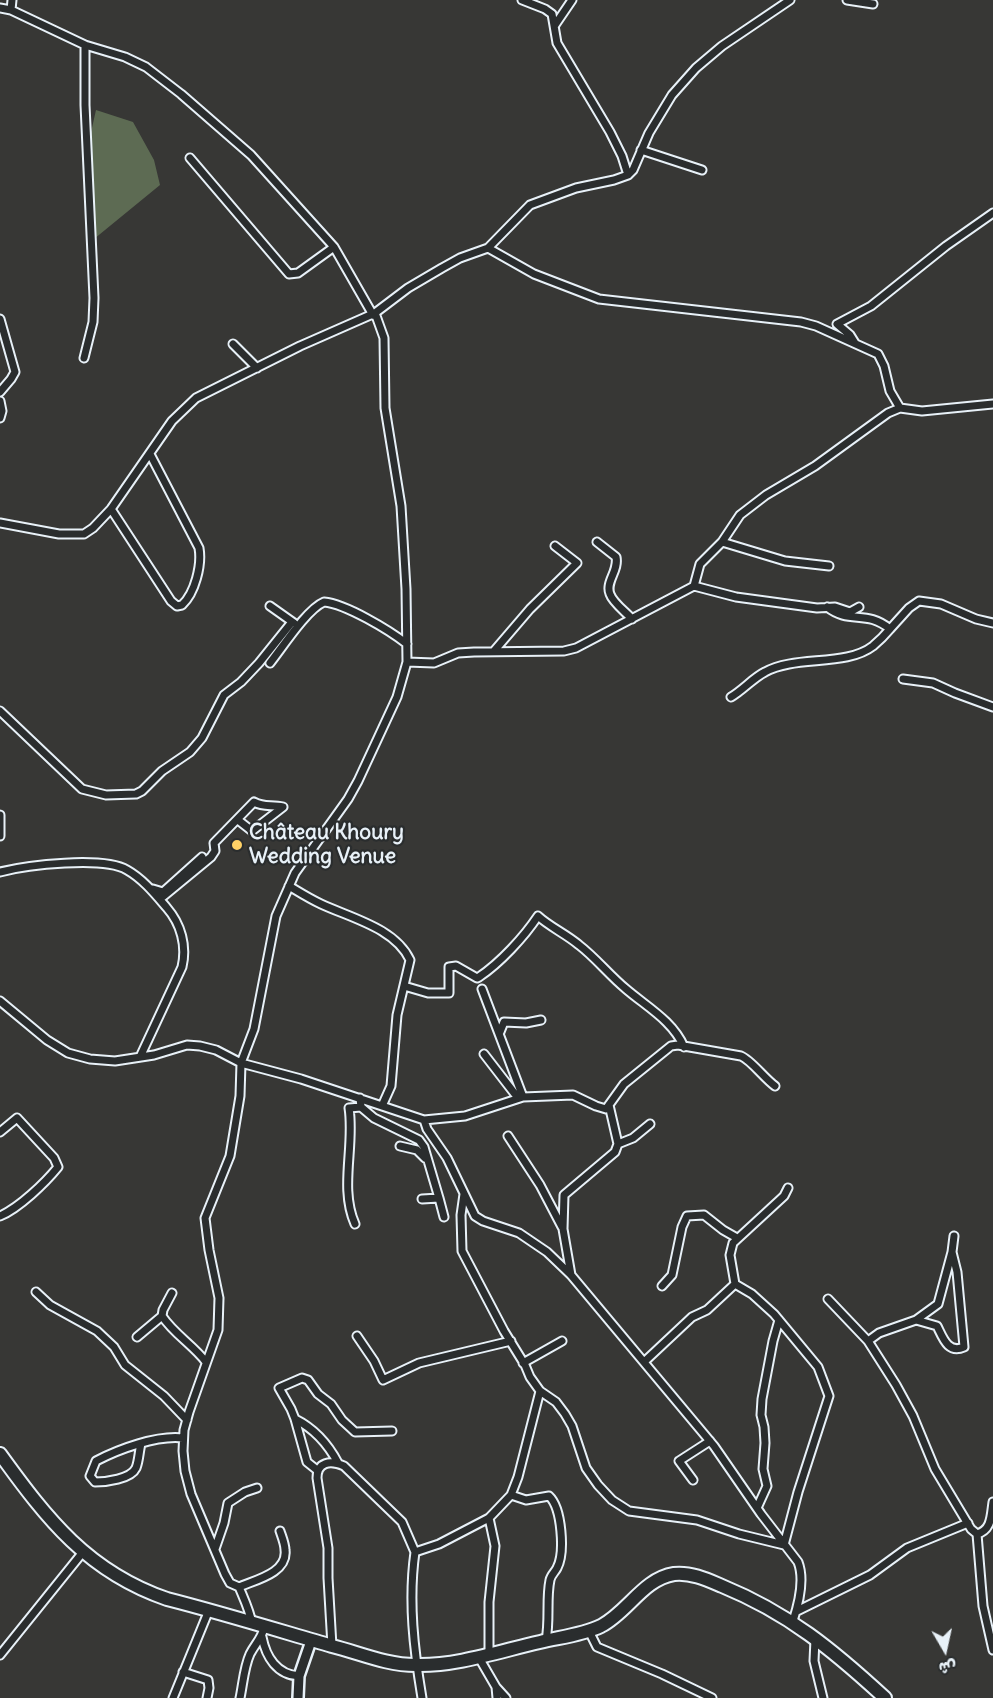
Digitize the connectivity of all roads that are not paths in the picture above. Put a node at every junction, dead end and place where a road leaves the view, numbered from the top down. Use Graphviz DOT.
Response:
graph roads {
  1 [pos="12,0"];
  2 [pos="522,0"];
  3 [pos="572,0"];
  4 [pos="790,0"];
  5 [pos="847,0"];
  6 [pos="873,4"];
  7 [pos="0,8"];
  8 [pos="11,10"];
  9 [pos="555,25"];
  10 [pos="85,45"];
  11 [pos="642,150"];
  12 [pos="190,158"];
  13 [pos="702,170"];
  14 [pos="628,175"];
  15 [pos="993,213"];
  16 [pos="334,248"];
  17 [pos="488,248"];
  18 [pos="374,314"];
  19 [pos="0,319"];
  20 [pos="855,343"];
  21 [pos="233,344"];
  22 [pos="84,358"];
  23 [pos="257,368"];
  24 [pos="0,392"];
  25 [pos="0,401"];
  26 [pos="993,404"];
  27 [pos="900,408"];
  28 [pos="0,418"];
  29 [pos="150,454"];
  30 [pos="111,509"];
  31 [pos="0,523"];
  32 [pos="597,542"];
  33 [pos="722,542"];
  34 [pos="555,546"];
  35 [pos="829,566"];
  36 [pos="693,586"];
  37 [pos="270,606"];
  38 [pos="827,607"];
  39 [pos="859,607"];
  40 [pos="632,619"];
  41 [pos="993,623"];
  42 [pos="295,624"];
  43 [pos="890,629"];
  44 [pos="407,644"];
  45 [pos="494,651"];
  46 [pos="270,663"];
  47 [pos="407,663"];
  48 [pos="903,679"];
  49 [pos="731,697"];
  50 [pos="993,707"];
  51 [pos="0,711"];
  52 [pos="0,815"];
  53 [pos="238,820"];
  54 [pos="0,836"];
  55 [pos="202,857"];
  56 [pos="0,872"];
  57 [pos="289,886"];
  58 [pos="150,888"];
  59 [pos="160,899"];
  60 [pos="404,986"];
  61 [pos="482,989"];
  62 [pos="0,1001"];
  63 [pos="541,1020"];
  64 [pos="500,1032"];
  65 [pos="684,1047"];
  66 [pos="484,1054"];
  67 [pos="140,1057"];
  68 [pos="241,1063"];
  69 [pos="775,1086"];
  70 [pos="520,1097"];
  71 [pos="360,1102"];
  72 [pos="382,1106"];
  73 [pos="609,1106"];
  74 [pos="424,1120"];
  75 [pos="650,1124"];
  76 [pos="0,1132"];
  77 [pos="508,1137"];
  78 [pos="618,1144"];
  79 [pos="399,1146"];
  80 [pos="427,1157"];
  81 [pos="788,1188"];
  82 [pos="464,1192"];
  83 [pos="439,1198"];
  84 [pos="422,1199"];
  85 [pos="0,1216"];
  86 [pos="444,1217"];
  87 [pos="355,1224"];
  88 [pos="563,1229"];
  89 [pos="954,1236"];
  90 [pos="737,1238"];
  91 [pos="952,1252"];
  92 [pos="571,1275"];
  93 [pos="735,1284"];
  94 [pos="662,1286"];
  95 [pos="36,1292"];
  96 [pos="172,1293"];
  97 [pos="828,1299"];
  98 [pos="162,1316"];
  99 [pos="779,1320"];
  100 [pos="916,1320"];
  101 [pos="357,1336"];
  102 [pos="136,1337"];
  103 [pos="511,1341"];
  104 [pos="562,1341"];
  105 [pos="868,1341"];
  106 [pos="206,1362"];
  107 [pos="644,1362"];
  108 [pos="523,1363"];
  109 [pos="540,1391"];
  110 [pos="295,1419"];
  111 [pos="187,1420"];
  112 [pos="392,1431"];
  113 [pos="183,1438"];
  114 [pos="710,1441"];
  115 [pos="141,1444"];
  116 [pos="0,1454"];
  117 [pos="338,1463"];
  118 [pos="317,1470"];
  119 [pos="693,1480"];
  120 [pos="257,1488"];
  121 [pos="512,1495"];
  122 [pos="993,1502"];
  123 [pos="757,1508"];
  124 [pos="489,1518"];
  125 [pos="968,1523"];
  126 [pos="991,1527"];
  127 [pos="280,1531"];
  128 [pos="977,1534"];
  129 [pos="784,1545"];
  130 [pos="214,1549"];
  131 [pos="83,1552"];
  132 [pos="415,1552"];
  133 [pos="239,1587"];
  134 [pos="209,1610"];
  135 [pos="795,1616"];
  136 [pos="259,1629"];
  137 [pos="589,1631"];
  138 [pos="815,1637"];
  139 [pos="546,1640"];
  140 [pos="311,1641"];
  141 [pos="332,1646"];
  142 [pos="993,1650"];
  143 [pos="484,1654"];
  144 [pos="0,1655"];
  145 [pos="416,1665"];
  146 [pos="183,1672"];
  147 [pos="299,1676"];
  148 [pos="496,1687"];
  149 [pos="173,1698"];
  150 [pos="207,1698"];
  151 [pos="240,1698"];
  152 [pos="298,1698"];
  153 [pos="422,1698"];
  154 [pos="497,1698"];
  155 [pos="506,1698"];
  156 [pos="712,1698"];
  157 [pos="823,1698"];
  158 [pos="885,1698"];
  1 -- 8 [label="street"];
  2 -- 9 [label="street"];
  3 -- 9 [label="street"];
  4 -- 11 [label="street"];
  5 -- 6 [label="street"];
  7 -- 8 [label="street"];
  8 -- 10 [label="street"];
  9 -- 14 [label="street"];
  10 -- 16 [label="street"];
  10 -- 22 [label="street"];
  11 -- 13 [label="street"];
  11 -- 14 [label="street"];
  12 -- 16 [label="street"];
  14 -- 17 [label="street"];
  15 -- 20 [label="street"];
  16 -- 18 [label="street"];
  17 -- 18 [label="street"];
  17 -- 20 [label="street"];
  18 -- 23 [label="street"];
  18 -- 44 [label="street"];
  19 -- 24 [label="street"];
  20 -- 27 [label="street"];
  21 -- 23 [label="street"];
  23 -- 29 [label="street"];
  25 -- 28 [label="street"];
  26 -- 27 [label="street"];
  27 -- 33 [label="street"];
  29 -- 30 [label="street"];
  29 -- 30 [label="street"];
  30 -- 31 [label="street"];
  32 -- 40 [label="street"];
  33 -- 35 [label="street"];
  33 -- 36 [label="street"];
  34 -- 45 [label="street"];
  36 -- 38 [label="street"];
  36 -- 40 [label="street"];
  37 -- 42 [label="street"];
  38 -- 39 [label="street"];
  38 -- 43 [label="street"];
  40 -- 45 [label="street"];
  41 -- 43 [label="street"];
  42 -- 44 [label="street"];
  42 -- 46 [label="street"];
  42 -- 51 [label="street"];
  43 -- 49 [label="street"];
  44 -- 47 [label="street"];
  45 -- 47 [label="street"];
  47 -- 57 [label="street"];
  48 -- 50 [label="street"];
  52 -- 54 [label="street"];
  53 -- 53 [label="street"];
  53 -- 59 [label="street"];
  55 -- 58 [label="street"];
  56 -- 58 [label="street"];
  57 -- 60 [label="street"];
  57 -- 68 [label="street"];
  58 -- 59 [label="street"];
  59 -- 67 [label="street"];
  60 -- 65 [label="street"];
  60 -- 72 [label="street"];
  61 -- 64 [label="street"];
  62 -- 67 [label="street"];
  63 -- 64 [label="street"];
  64 -- 70 [label="street"];
  65 -- 69 [label="street"];
  65 -- 73 [label="street"];
  66 -- 70 [label="street"];
  67 -- 68 [label="street"];
  68 -- 71 [label="street"];
  68 -- 106 [label="street"];
  70 -- 73 [label="street"];
  70 -- 74 [label="street"];
  71 -- 72 [label="street"];
  71 -- 80 [label="street"];
  71 -- 87 [label="street"];
  72 -- 74 [label="street"];
  73 -- 78 [label="street"];
  74 -- 82 [label="street"];
  75 -- 78 [label="street"];
  76 -- 85 [label="street"];
  77 -- 88 [label="street"];
  78 -- 88 [label="street"];
  79 -- 80 [label="street"];
  80 -- 83 [label="street"];
  81 -- 90 [label="street"];
  82 -- 92 [label="street"];
  82 -- 103 [label="street"];
  83 -- 84 [label="street"];
  83 -- 86 [label="street"];
  88 -- 92 [label="street"];
  89 -- 91 [label="street"];
  90 -- 93 [label="street"];
  90 -- 94 [label="street"];
  91 -- 100 [label="street"];
  91 -- 100 [label="street"];
  92 -- 107 [label="street"];
  93 -- 99 [label="street"];
  93 -- 107 [label="street"];
  95 -- 111 [label="street"];
  96 -- 98 [label="street"];
  97 -- 105 [label="street"];
  98 -- 102 [label="street"];
  98 -- 106 [label="street"];
  99 -- 123 [label="street"];
  99 -- 129 [label="street"];
  100 -- 105 [label="street"];
  101 -- 103 [label="street"];
  103 -- 108 [label="street"];
  104 -- 108 [label="street"];
  105 -- 125 [label="street"];
  106 -- 111 [label="street"];
  107 -- 114 [label="street"];
  108 -- 109 [label="street"];
  109 -- 121 [label="street"];
  109 -- 129 [label="street"];
  110 -- 112 [label="street"];
  110 -- 117 [label="street"];
  110 -- 118 [label="street"];
  111 -- 113 [label="street"];
  113 -- 115 [label="street"];
  113 -- 130 [label="street"];
  114 -- 119 [label="street"];
  114 -- 123 [label="street"];
  115 -- 115 [label="street"];
  116 -- 131 [label="highway"];
  117 -- 118 [label="street"];
  117 -- 132 [label="street"];
  118 -- 141 [label="street"];
  120 -- 130 [label="street"];
  121 -- 124 [label="street"];
  121 -- 139 [label="street"];
  122 -- 126 [label="street"];
  123 -- 129 [label="street"];
  124 -- 132 [label="street"];
  124 -- 143 [label="street"];
  125 -- 128 [label="street"];
  125 -- 135 [label="street"];
  126 -- 128 [label="street"];
  127 -- 133 [label="street"];
  128 -- 142 [label="street"];
  129 -- 135 [label="street"];
  130 -- 133 [label="street"];
  131 -- 134 [label="highway"];
  131 -- 144 [label="street"];
  132 -- 145 [label="street"];
  133 -- 136 [label="street"];
  134 -- 136 [label="highway"];
  134 -- 146 [label="street"];
  135 -- 137 [label="highway"];
  135 -- 138 [label="highway"];
  136 -- 140 [label="highway"];
  136 -- 147 [label="street"];
  136 -- 151 [label="street"];
  137 -- 139 [label="highway"];
  137 -- 156 [label="street"];
  138 -- 157 [label="street"];
  138 -- 158 [label="highway"];
  139 -- 143 [label="highway"];
  140 -- 141 [label="highway"];
  140 -- 147 [label="street"];
  141 -- 145 [label="highway"];
  143 -- 145 [label="highway"];
  143 -- 148 [label="street"];
  145 -- 153 [label="street"];
  146 -- 149 [label="street"];
  146 -- 150 [label="street"];
  147 -- 152 [label="street"];
  148 -- 154 [label="street"];
  148 -- 155 [label="street"];
}
